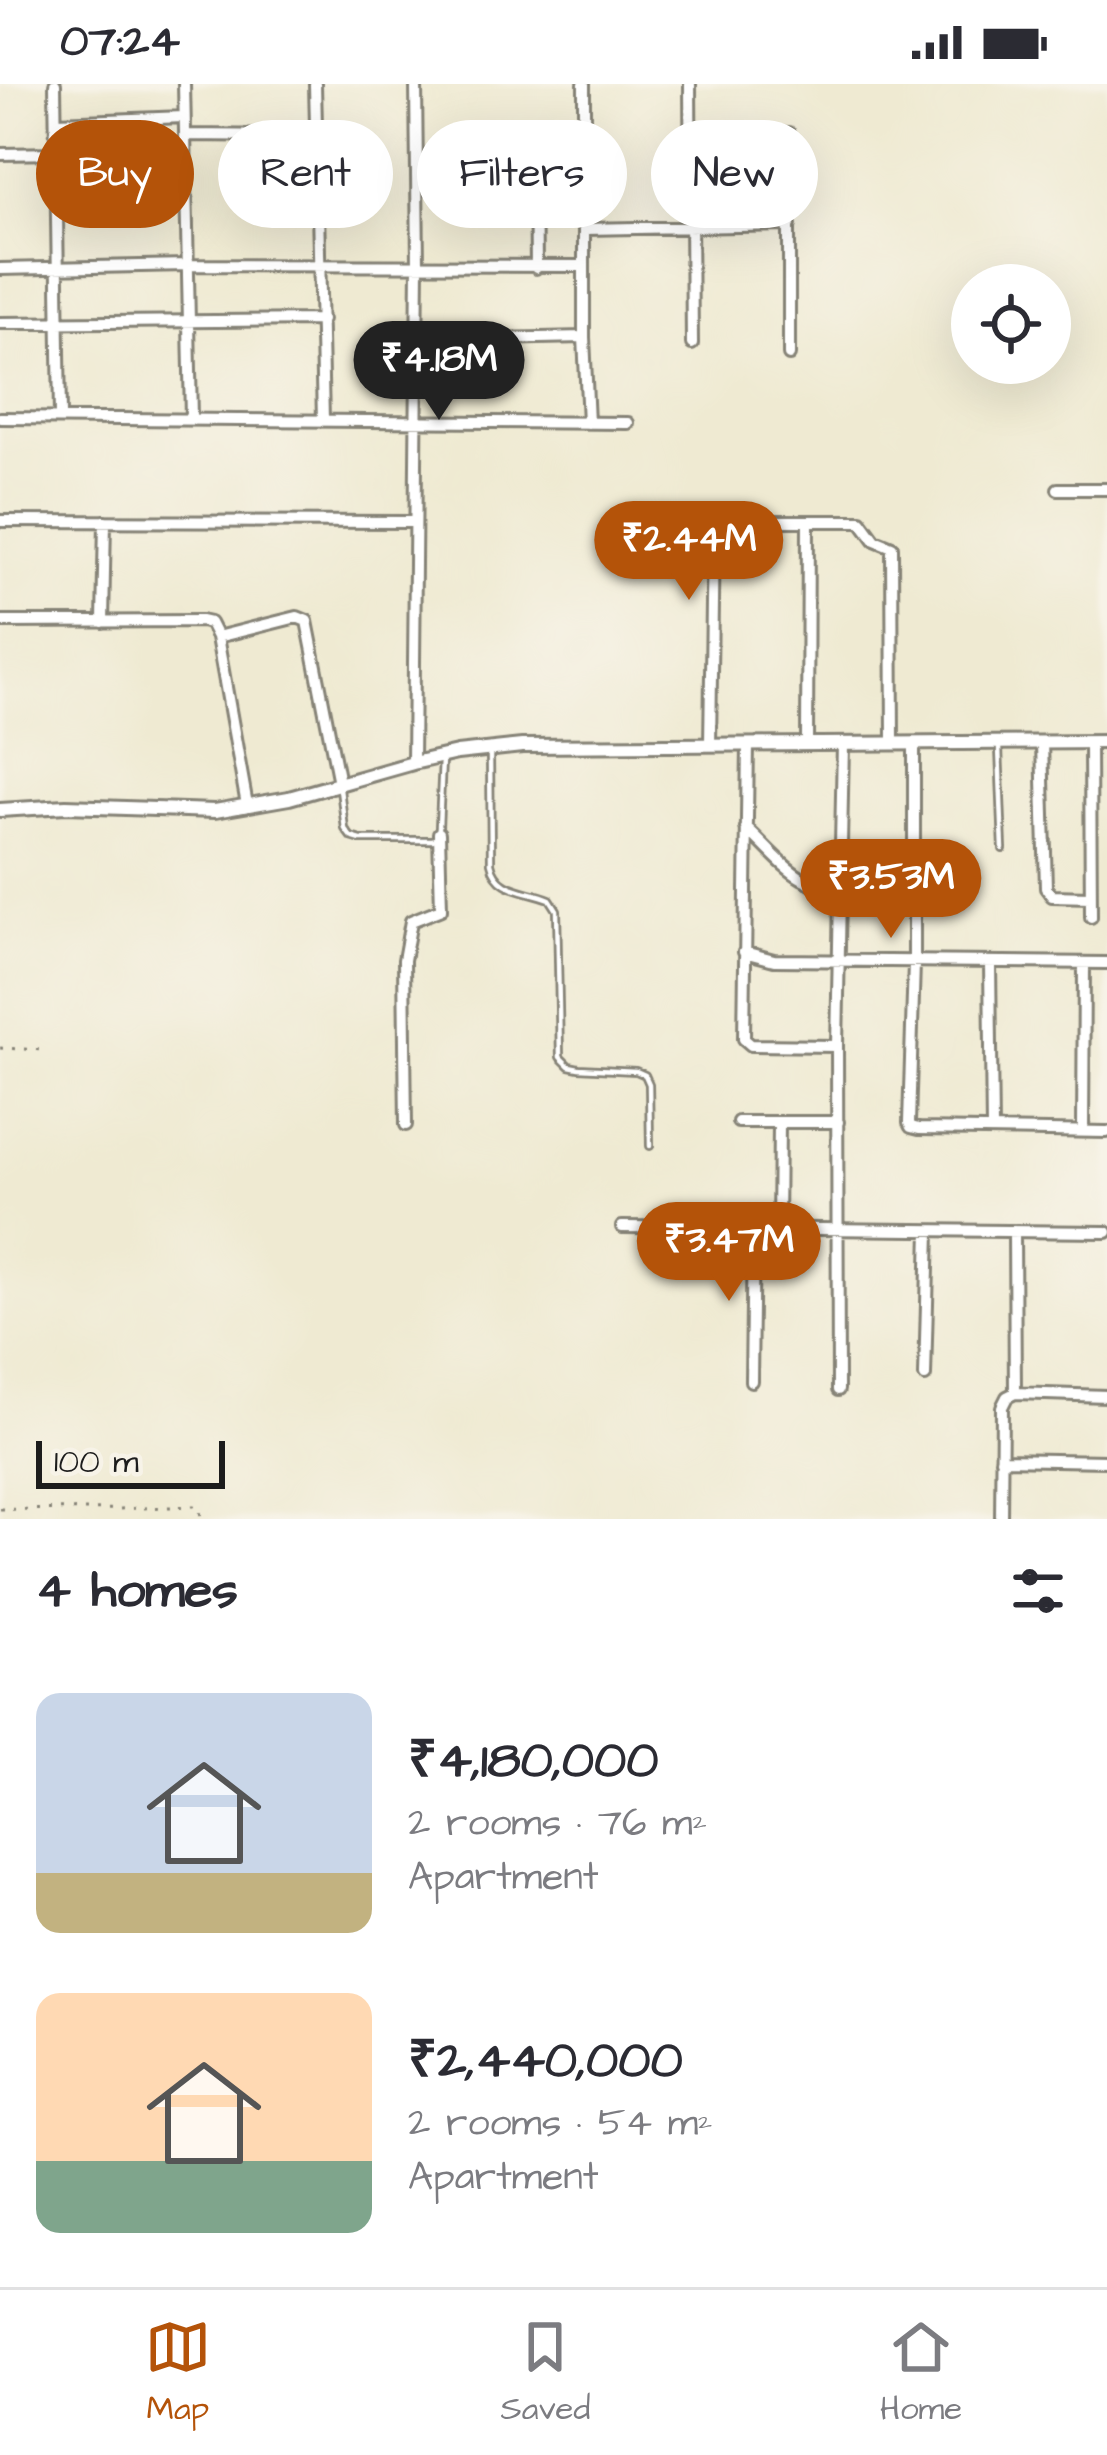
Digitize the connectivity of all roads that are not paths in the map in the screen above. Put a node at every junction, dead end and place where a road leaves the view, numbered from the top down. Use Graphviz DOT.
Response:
graph roads {
  1 [pos="55,84"];
  2 [pos="184,84"];
  3 [pos="315,84"];
  4 [pos="416,84"];
  5 [pos="584,84"];
  6 [pos="690,84"];
  7 [pos="184,117"];
  8 [pos="57,120"];
  9 [pos="108,120"];
  10 [pos="184,120"];
  11 [pos="316,120"];
  12 [pos="584,120"];
  13 [pos="690,120"];
  14 [pos="417,127"];
  15 [pos="36,153"];
  16 [pos="0,154"];
  17 [pos="651,227"];
  18 [pos="58,228"];
  19 [pos="186,228"];
  20 [pos="320,228"];
  21 [pos="418,228"];
  22 [pos="536,228"];
  23 [pos="689,228"];
  24 [pos="790,228"];
  25 [pos="586,229"];
  26 [pos="321,265"];
  27 [pos="187,266"];
  28 [pos="418,266"];
  29 [pos="583,266"];
  30 [pos="536,268"];
  31 [pos="0,269"];
  32 [pos="58,269"];
  33 [pos="322,320"];
  34 [pos="190,321"];
  35 [pos="0,322"];
  36 [pos="59,322"];
  37 [pos="584,337"];
  38 [pos="416,341"];
  39 [pos="692,344"];
  40 [pos="789,355"];
  41 [pos="60,417"];
  42 [pos="0,418"];
  43 [pos="191,418"];
  44 [pos="323,420"];
  45 [pos="416,422"];
  46 [pos="588,423"];
  47 [pos="628,423"];
  48 [pos="1058,489"];
  49 [pos="1107,489"];
  50 [pos="105,520"];
  51 [pos="0,521"];
  52 [pos="414,522"];
  53 [pos="808,522"];
  54 [pos="0,622"];
  55 [pos="104,622"];
  56 [pos="217,637"];
  57 [pos="998,742"];
  58 [pos="1042,742"];
  59 [pos="1090,742"];
  60 [pos="1107,742"];
  61 [pos="893,743"];
  62 [pos="748,744"];
  63 [pos="807,744"];
  64 [pos="843,744"];
  65 [pos="914,744"];
  66 [pos="710,745"];
  67 [pos="490,749"];
  68 [pos="442,757"];
  69 [pos="413,763"];
  70 [pos="340,783"];
  71 [pos="247,806"];
  72 [pos="0,810"];
  73 [pos="746,829"];
  74 [pos="439,833"];
  75 [pos="1003,848"];
  76 [pos="914,892"];
  77 [pos="841,893"];
  78 [pos="1090,897"];
  79 [pos="1091,917"];
  80 [pos="744,952"];
  81 [pos="840,960"];
  82 [pos="914,963"];
  83 [pos="990,963"];
  84 [pos="1084,963"];
  85 [pos="1107,963"];
  86 [pos="838,1046"];
  87 [pos="738,1123"];
  88 [pos="779,1123"];
  89 [pos="838,1123"];
  90 [pos="406,1125"];
  91 [pos="992,1130"];
  92 [pos="1083,1131"];
  93 [pos="1107,1132"];
  94 [pos="650,1146"];
  95 [pos="622,1227"];
  96 [pos="753,1228"];
  97 [pos="778,1229"];
  98 [pos="839,1229"];
  99 [pos="928,1231"];
  100 [pos="1014,1232"];
  101 [pos="1107,1232"];
  102 [pos="925,1376"];
  103 [pos="751,1381"];
  104 [pos="838,1390"];
  105 [pos="1016,1394"];
  106 [pos="1107,1396"];
  107 [pos="1001,1459"];
  108 [pos="1107,1461"];
  109 [pos="1001,1519"];
  1 -- 8 [label="street"];
  2 -- 7 [label="street"];
  3 -- 11 [label="street"];
  4 -- 14 [label="street"];
  5 -- 12 [label="street"];
  6 -- 13 [label="street"];
  7 -- 9 [label="street"];
  7 -- 10 [label="street"];
  15 -- 16 [label="street"];
  17 -- 25 [label="street"];
  18 -- 32 [label="street"];
  19 -- 27 [label="street"];
  20 -- 26 [label="street"];
  21 -- 28 [label="street"];
  22 -- 30 [label="street"];
  23 -- 39 [label="street"];
  24 -- 40 [label="street"];
  25 -- 29 [label="street"];
  26 -- 27 [label="street"];
  26 -- 28 [label="street"];
  26 -- 33 [label="street"];
  27 -- 32 [label="street"];
  27 -- 34 [label="street"];
  28 -- 30 [label="street"];
  28 -- 38 [label="street"];
  29 -- 30 [label="street"];
  29 -- 37 [label="street"];
  31 -- 32 [label="street"];
  32 -- 36 [label="street"];
  33 -- 34 [label="street"];
  33 -- 44 [label="street"];
  34 -- 36 [label="street"];
  34 -- 43 [label="street"];
  35 -- 36 [label="street"];
  36 -- 41 [label="street"];
  37 -- 38 [label="street"];
  37 -- 46 [label="street"];
  38 -- 45 [label="street"];
  41 -- 42 [label="street"];
  41 -- 43 [label="street"];
  43 -- 44 [label="street"];
  44 -- 45 [label="street"];
  45 -- 46 [label="street"];
  45 -- 52 [label="street"];
  46 -- 47 [label="street"];
  48 -- 49 [label="street"];
  50 -- 51 [label="street"];
  50 -- 52 [label="street"];
  50 -- 55 [label="street"];
  52 -- 69 [label="street"];
  53 -- 61 [label="street"];
  53 -- 63 [label="street"];
  53 -- 66 [label="street"];
  54 -- 55 [label="street"];
  55 -- 56 [label="street"];
  56 -- 70 [label="street"];
  56 -- 71 [label="street"];
  57 -- 58 [label="street"];
  57 -- 65 [label="street"];
  57 -- 75 [label="lane"];
  58 -- 59 [label="street"];
  58 -- 78 [label="street"];
  59 -- 60 [label="street"];
  59 -- 78 [label="street"];
  61 -- 64 [label="street"];
  61 -- 65 [label="street"];
  62 -- 63 [label="street"];
  62 -- 66 [label="street"];
  62 -- 73 [label="street"];
  63 -- 64 [label="street"];
  64 -- 77 [label="street"];
  65 -- 76 [label="street"];
  66 -- 67 [label="street"];
  67 -- 68 [label="street"];
  67 -- 94 [label="lane"];
  68 -- 69 [label="street"];
  68 -- 74 [label="lane"];
  69 -- 70 [label="street"];
  70 -- 71 [label="street"];
  70 -- 74 [label="lane"];
  71 -- 72 [label="street"];
  73 -- 77 [label="street"];
  73 -- 80 [label="street"];
  74 -- 90 [label="street"];
  76 -- 77 [label="street"];
  76 -- 82 [label="street"];
  77 -- 81 [label="street"];
  78 -- 79 [label="street"];
  80 -- 81 [label="street"];
  80 -- 86 [label="street"];
  81 -- 82 [label="street"];
  81 -- 86 [label="street"];
  82 -- 83 [label="street"];
  82 -- 91 [label="street"];
  83 -- 84 [label="street"];
  83 -- 91 [label="street"];
  84 -- 85 [label="street"];
  84 -- 92 [label="street"];
  86 -- 89 [label="street"];
  87 -- 88 [label="street"];
  88 -- 89 [label="street"];
  88 -- 97 [label="street"];
  89 -- 98 [label="street"];
  91 -- 92 [label="street"];
  92 -- 93 [label="street"];
  95 -- 96 [label="street"];
  96 -- 97 [label="street"];
  96 -- 103 [label="street"];
  97 -- 98 [label="street"];
  98 -- 99 [label="street"];
  98 -- 104 [label="street"];
  99 -- 100 [label="street"];
  99 -- 102 [label="street"];
  100 -- 101 [label="street"];
  100 -- 105 [label="street"];
  105 -- 106 [label="street"];
  105 -- 107 [label="street"];
  107 -- 108 [label="street"];
  107 -- 109 [label="street"];
}
